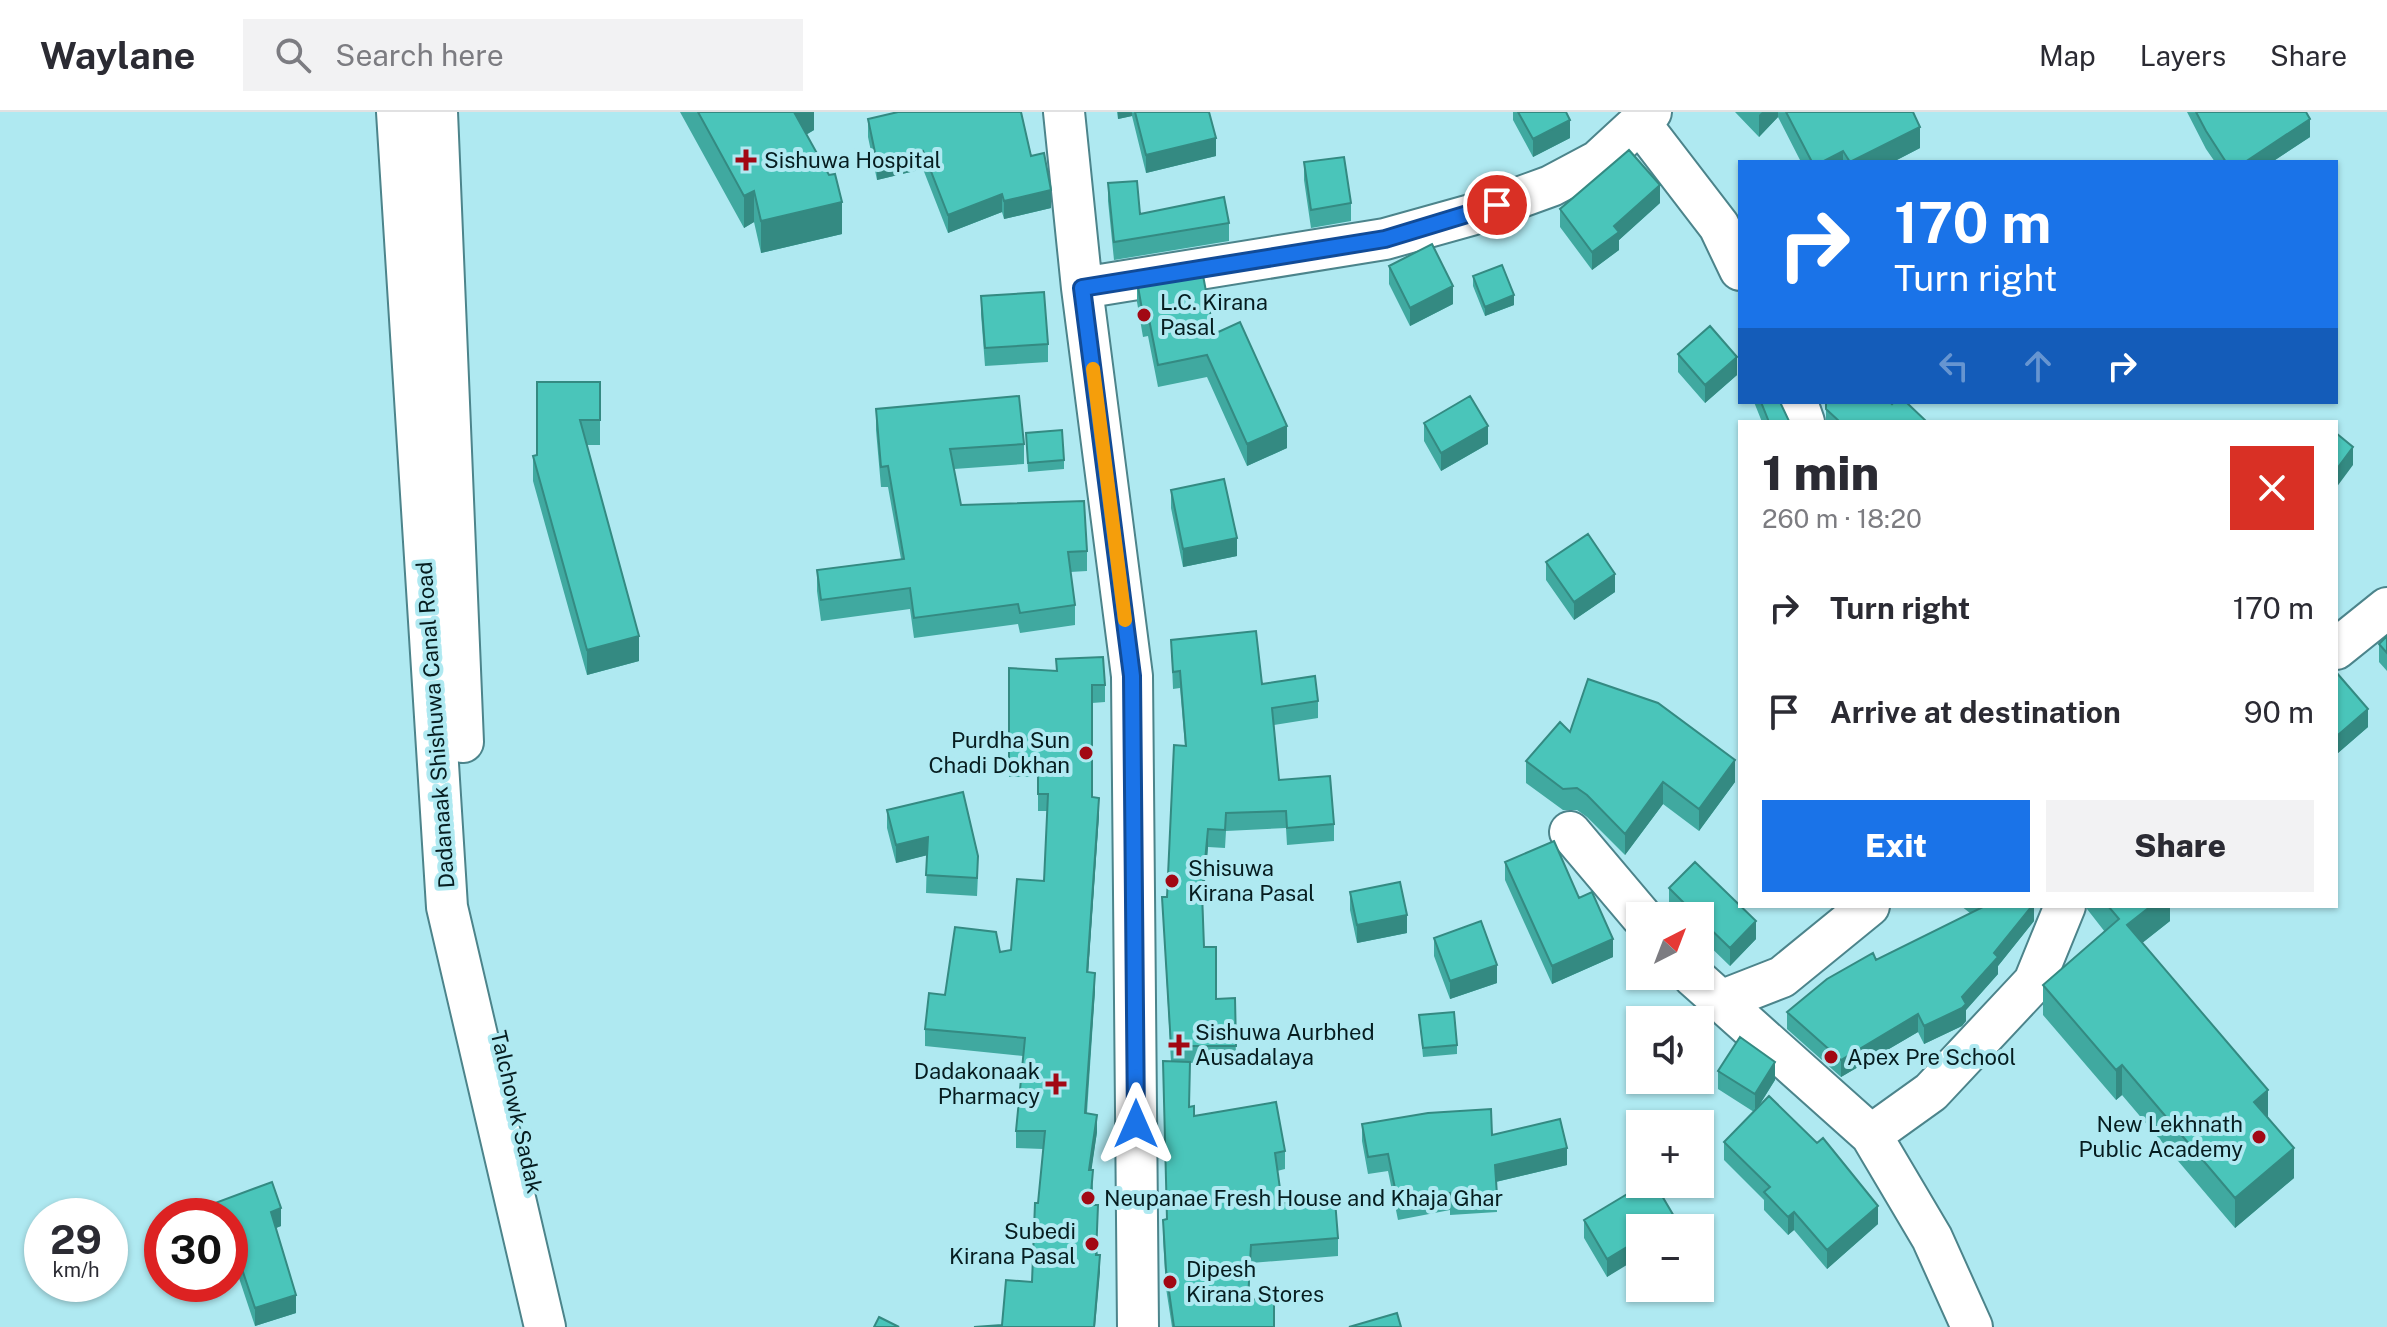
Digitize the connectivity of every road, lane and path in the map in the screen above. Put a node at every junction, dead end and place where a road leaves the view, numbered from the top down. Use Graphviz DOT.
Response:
graph roads {
  1 [pos="397,112"];
  2 [pos="437,112"];
  3 [pos="1064,112"];
  4 [pos="1646,117"];
  5 [pos="1738,266"];
  6 [pos="1082,288"];
  7 [pos="2387,608"];
  8 [pos="2338,647"];
  9 [pos="1570,832"];
  10 [pos="470,896"];
  11 [pos="1629,902"];
  12 [pos="1867,908"];
  13 [pos="2064,908"];
  14 [pos="1714,988"];
  15 [pos="1707,990"];
  16 [pos="1871,1135"];
  17 [pos="545,1327"];
  18 [pos="569,1327"];
  19 [pos="1138,1327"];
  20 [pos="1972,1327"];
  1 -- 17 [label="street, Dadanaak Shishuwa Canal Road"];
  2 -- 10 [label="street, Dadanaak Shishuwa Canal Road"];
  3 -- 6 [label="street"];
  4 -- 5 [label="street"];
  4 -- 6 [label="street"];
  6 -- 19 [label="street"];
  7 -- 8 [label="street"];
  9 -- 11 [label="street"];
  10 -- 18 [label="street, Talchowk Sadak"];
  12 -- 14 [label="street"];
  13 -- 16 [label="street"];
  15 -- 16 [label="street"];
  16 -- 20 [label="street"];
}
